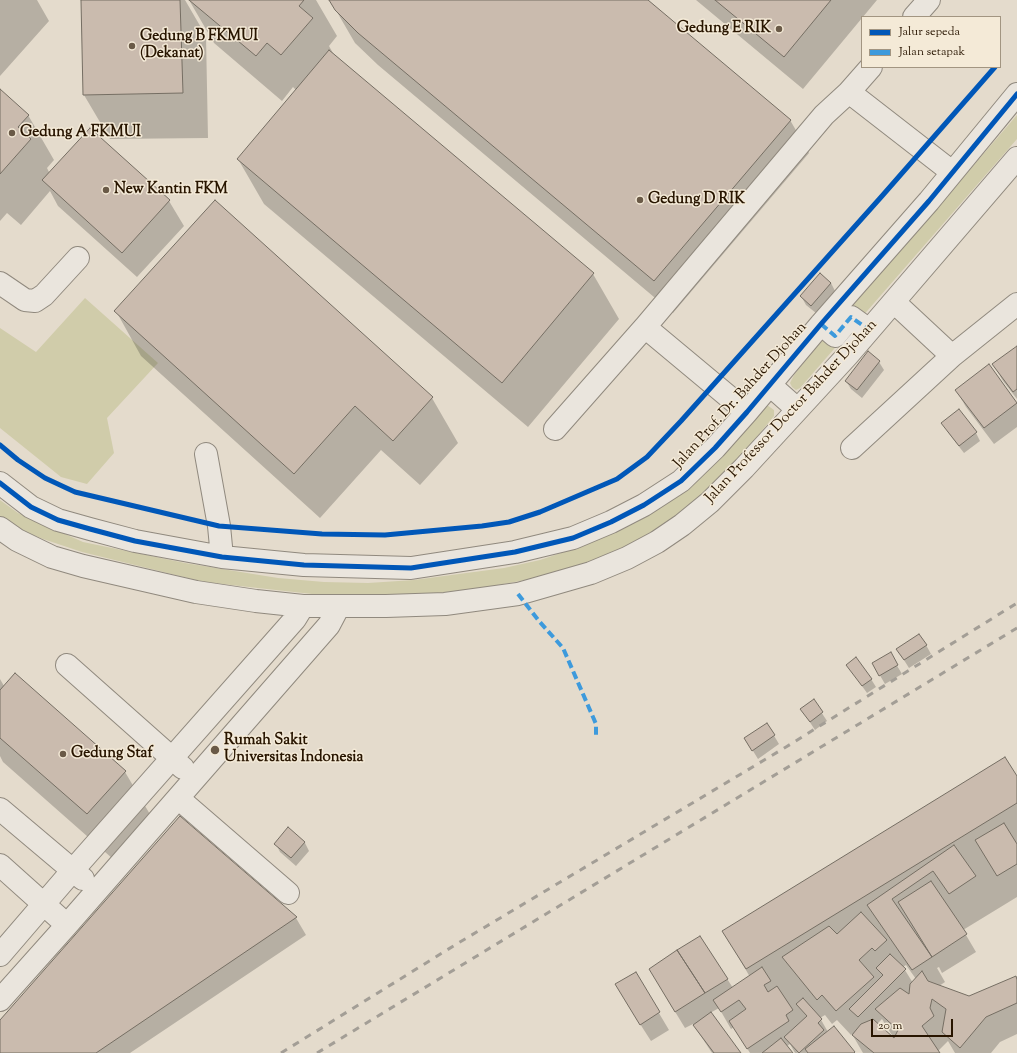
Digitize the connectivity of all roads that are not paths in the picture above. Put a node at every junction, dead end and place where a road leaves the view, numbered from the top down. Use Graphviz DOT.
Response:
graph roads {
  1 [pos="929,0"];
  2 [pos="915,16"];
  3 [pos="870,68"];
  4 [pos="850,92"];
  5 [pos="1017,94"];
  6 [pos="1017,158"];
  7 [pos="952,172"];
  8 [pos="78,258"];
  9 [pos="0,283"];
  10 [pos="894,302"];
  11 [pos="1017,304"];
  12 [pos="821,324"];
  13 [pos="645,327"];
  14 [pos="869,330"];
  15 [pos="952,356"];
  16 [pos="770,385"];
  17 [pos="797,409"];
  18 [pos="747,412"];
  19 [pos="555,429"];
  20 [pos="852,448"];
  21 [pos="206,454"];
  22 [pos="0,483"];
  23 [pos="0,528"];
  24 [pos="222,557"];
  25 [pos="303,606"];
  26 [pos="339,606"];
  27 [pos="67,665"];
  28 [pos="172,758"];
  29 [pos="195,778"];
  30 [pos="178,798"];
  31 [pos="0,809"];
  32 [pos="0,865"];
  33 [pos="73,870"];
  34 [pos="97,891"];
  35 [pos="288,893"];
  36 [pos="44,904"];
  37 [pos="67,925"];
  38 [pos="0,955"];
  39 [pos="0,1000"];
  1 -- 2 [label="street"];
  3 -- 4 [label="street"];
  4 -- 7 [label="street"];
  4 -- 13 [label="street"];
  5 -- 7 [label="street, Jalan Prof. Dr. Bahder Djohan"];
  6 -- 10 [label="street, Jalan Professor Doctor Bahder Djohan"];
  7 -- 12 [label="street, Jalan Prof. Dr. Bahder Djohan"];
  8 -- 9 [label="street"];
  10 -- 14 [label="street, Jalan Professor Doctor Bahder Djohan"];
  10 -- 15 [label="street"];
  11 -- 15 [label="street"];
  12 -- 14 [label="street"];
  12 -- 16 [label="street, Jalan Prof. Dr. Bahder Djohan"];
  13 -- 18 [label="street"];
  13 -- 19 [label="street"];
  14 -- 17 [label="street, Jalan Professor Doctor Bahder Djohan"];
  15 -- 20 [label="street"];
  16 -- 17 [label="street"];
  16 -- 18 [label="street, Jalan Prof. Dr. Bahder Djohan"];
  17 -- 26 [label="street, Jalan Professor Doctor Bahder Djohan"];
  18 -- 24 [label="street, Jalan Prof. Dr. Bahder Djohan"];
  21 -- 24 [label="street"];
  22 -- 24 [label="street, Jalan Prof. Dr. Bahder Djohan"];
  23 -- 25 [label="street, Jalan Professor Doctor Bahder Djohan"];
  25 -- 26 [label="street, Jalan Professor Doctor Bahder Djohan"];
  25 -- 28 [label="street"];
  26 -- 29 [label="street"];
  27 -- 28 [label="street"];
  28 -- 29 [label="street"];
  28 -- 33 [label="street"];
  29 -- 30 [label="street"];
  30 -- 34 [label="street"];
  30 -- 35 [label="street"];
  31 -- 33 [label="street"];
  32 -- 36 [label="street"];
  33 -- 34 [label="street"];
  33 -- 36 [label="street"];
  34 -- 37 [label="street"];
  36 -- 37 [label="street"];
  36 -- 38 [label="street"];
  37 -- 39 [label="street"];
}
